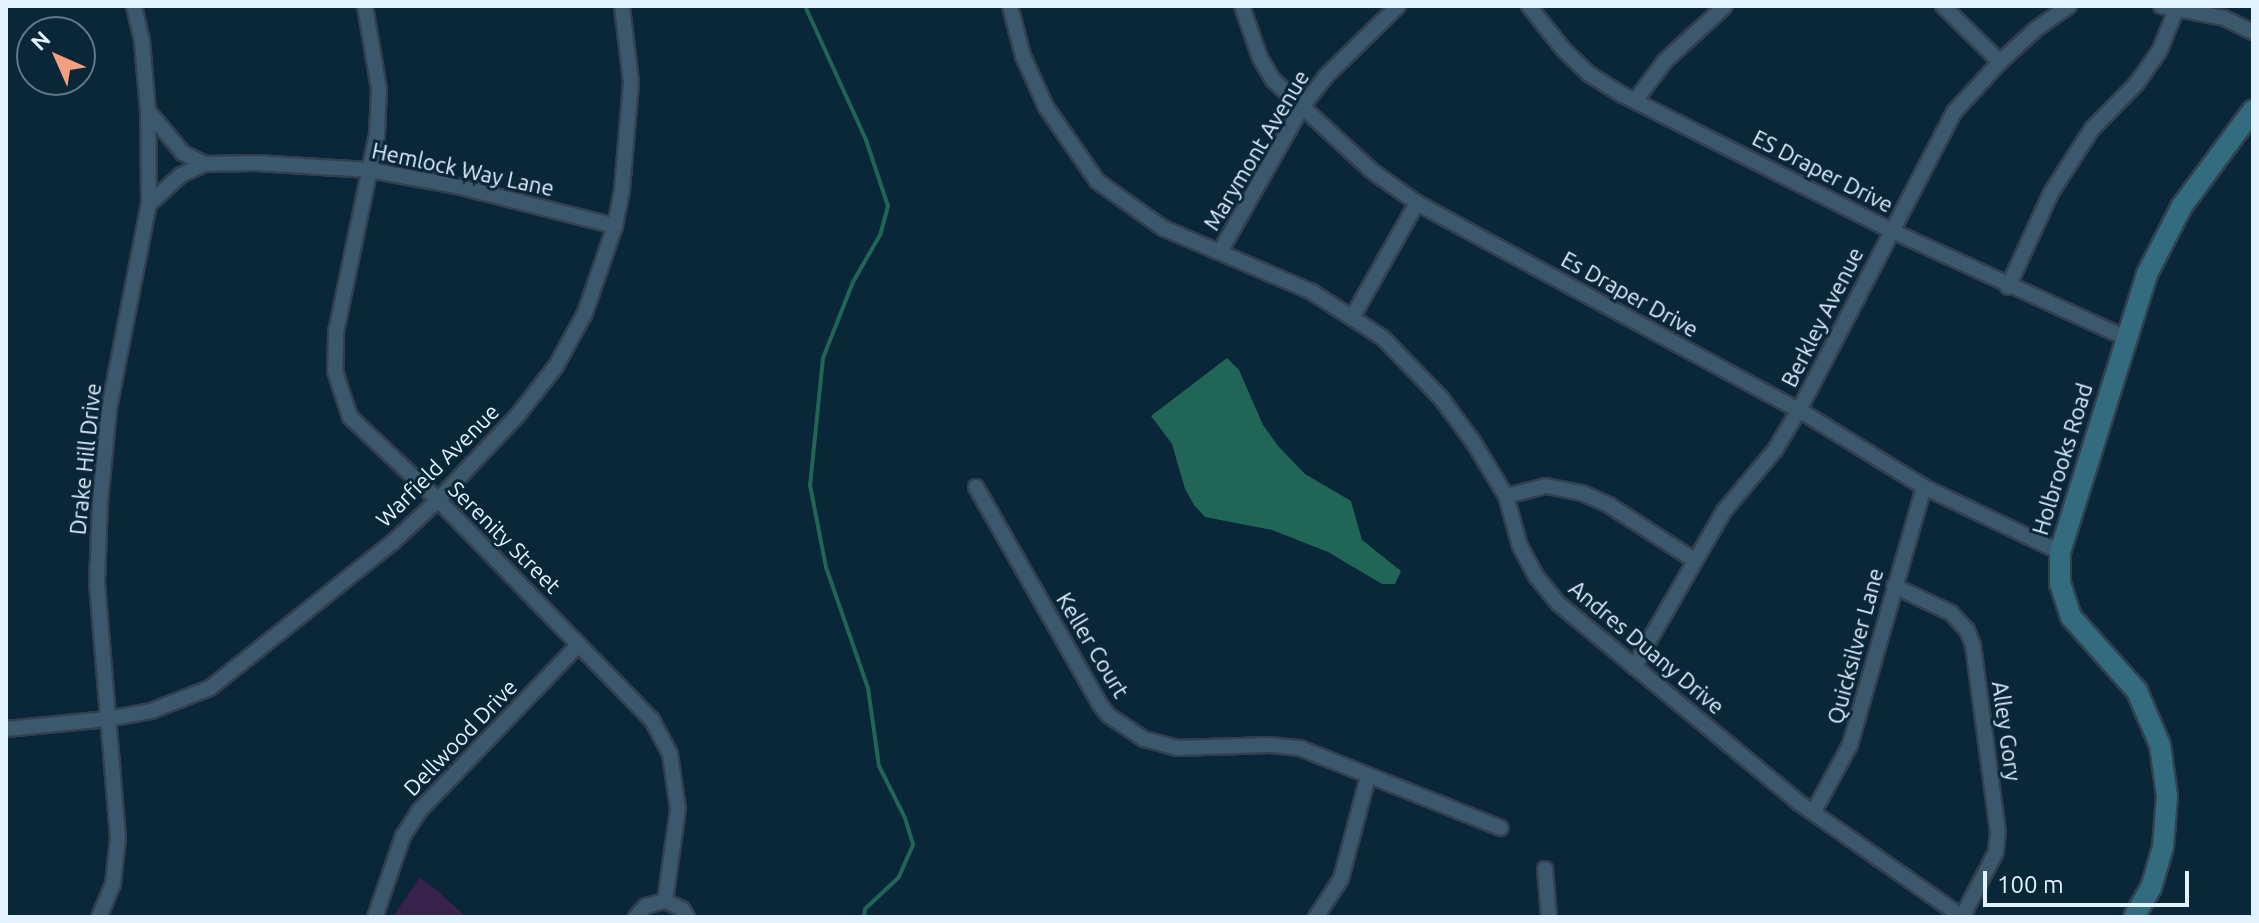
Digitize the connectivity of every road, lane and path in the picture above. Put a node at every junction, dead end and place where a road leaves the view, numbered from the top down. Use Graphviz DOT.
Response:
graph roads {
  1 [pos="134,6"];
  2 [pos="365,6"];
  3 [pos="622,6"];
  4 [pos="1010,6"];
  5 [pos="1242,6"];
  6 [pos="1398,6"];
  7 [pos="1529,6"];
  8 [pos="1725,6"];
  9 [pos="1943,6"];
  10 [pos="2069,6"];
  11 [pos="2168,8"];
  12 [pos="2253,32"];
  13 [pos="2000,62"];
  14 [pos="1635,101"];
  15 [pos="1302,107"];
  16 [pos="2253,110"];
  17 [pos="148,111"];
  18 [pos="205,164"];
  19 [pos="369,170"];
  20 [pos="1417,203"];
  21 [pos="149,204"];
  22 [pos="615,226"];
  23 [pos="1890,230"];
  24 [pos="1221,250"];
  25 [pos="2008,287"];
  26 [pos="1353,316"];
  27 [pos="2124,337"];
  28 [pos="1799,410"];
  29 [pos="976,487"];
  30 [pos="1924,487"];
  31 [pos="1506,496"];
  32 [pos="438,500"];
  33 [pos="2060,552"];
  34 [pos="1694,560"];
  35 [pos="1894,586"];
  36 [pos="579,644"];
  37 [pos="1634,667"];
  38 [pos="108,719"];
  39 [pos="6,729"];
  40 [pos="1368,777"];
  41 [pos="1814,811"];
  42 [pos="1501,828"];
  43 [pos="1545,869"];
  44 [pos="665,901"];
  45 [pos="99,917"];
  46 [pos="375,917"];
  47 [pos="636,917"];
  48 [pos="687,917"];
  49 [pos="1316,917"];
  50 [pos="1549,917"];
  51 [pos="1962,917"];
  52 [pos="2134,917"];
  1 -- 17 [label="street, Drake Hill Drive"];
  2 -- 19 [label="street, Serenity Street"];
  3 -- 22 [label="street, Warfield Avenue"];
  4 -- 24 [label="street, Andres Duany Drive"];
  5 -- 15 [label="street, Es Draper Drive"];
  6 -- 15 [label="street, Marymont Avenue"];
  7 -- 14 [label="street, ES Draper Drive"];
  8 -- 14 [label="street"];
  9 -- 13 [label="street"];
  10 -- 13 [label="street, Berkley Avenue"];
  11 -- 12 [label="street"];
  11 -- 25 [label="street"];
  13 -- 23 [label="street, Berkley Avenue"];
  14 -- 23 [label="street, ES Draper Drive"];
  15 -- 20 [label="street, Es Draper Drive"];
  15 -- 24 [label="street, Marymont Avenue"];
  16 -- 27 [label="street, Holbrooks Road"];
  17 -- 18 [label="street"];
  17 -- 21 [label="street, Drake Hill Drive"];
  18 -- 19 [label="street, Hemlock Way Lane"];
  18 -- 21 [label="street, Hemlock Way Lane"];
  19 -- 22 [label="street, Hemlock Way Lane"];
  19 -- 32 [label="street, Serenity Street"];
  20 -- 26 [label="street"];
  20 -- 28 [label="street, Es Draper Drive"];
  21 -- 38 [label="street, Drake Hill Drive"];
  22 -- 32 [label="street, Warfield Avenue"];
  23 -- 25 [label="street, ES Draper Drive"];
  23 -- 28 [label="street, Berkley Avenue"];
  24 -- 26 [label="street, Andres Duany Drive"];
  25 -- 27 [label="street, ES Draper Drive"];
  26 -- 31 [label="street, Andres Duany Drive"];
  27 -- 33 [label="street, Holbrooks Road"];
  28 -- 30 [label="street, Es Draper Drive"];
  28 -- 34 [label="street, Berkley Avenue"];
  29 -- 40 [label="street, Keller Court"];
  30 -- 33 [label="street, Es Draper Drive"];
  30 -- 35 [label="street, Quicksilver Lane"];
  31 -- 34 [label="street"];
  31 -- 37 [label="street, Andres Duany Drive"];
  32 -- 36 [label="street, Serenity Street"];
  32 -- 38 [label="street, Warfield Avenue"];
  33 -- 52 [label="street, Holbrooks Road"];
  34 -- 37 [label="street, Berkley Avenue"];
  35 -- 41 [label="street, Quicksilver Lane"];
  35 -- 51 [label="street, Alley Gory"];
  36 -- 44 [label="street, Serenity Street"];
  36 -- 46 [label="street, Dellwood Drive"];
  37 -- 41 [label="street, Andres Duany Drive"];
  38 -- 39 [label="street, Warfield Avenue"];
  38 -- 45 [label="street, Drake Hill Drive"];
  40 -- 42 [label="street, Keller Court"];
  40 -- 49 [label="street"];
  41 -- 51 [label="street, Andres Duany Drive"];
  43 -- 50 [label="street"];
  44 -- 47 [label="street"];
  44 -- 48 [label="street"];
}
